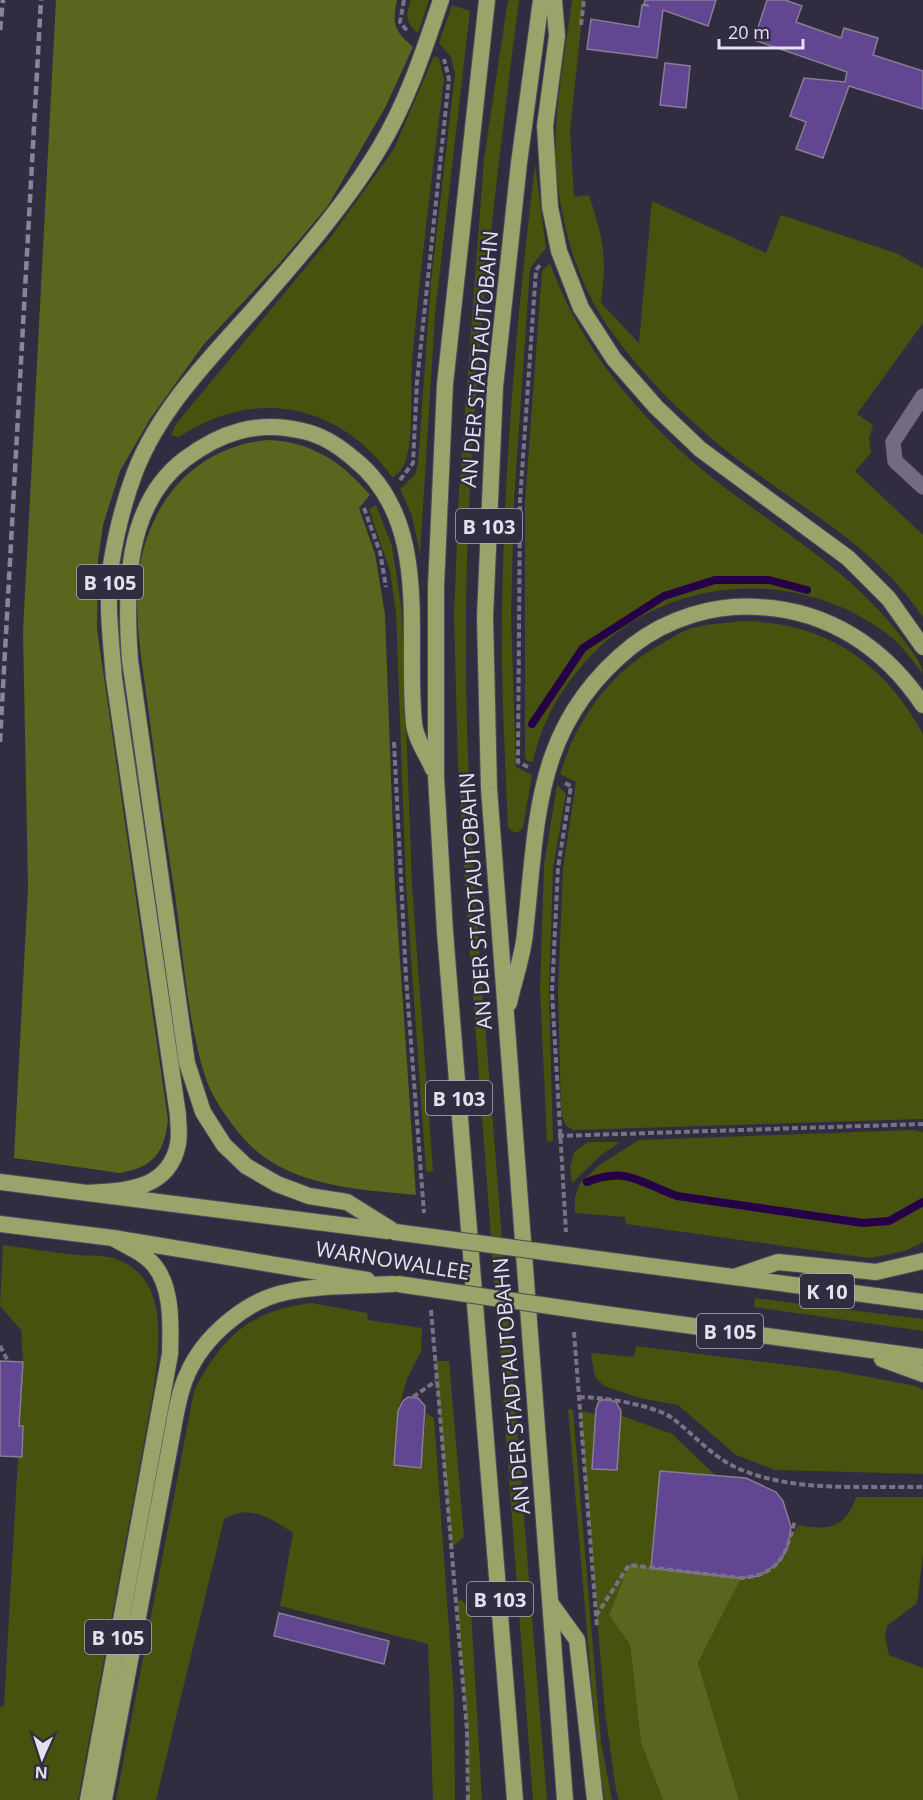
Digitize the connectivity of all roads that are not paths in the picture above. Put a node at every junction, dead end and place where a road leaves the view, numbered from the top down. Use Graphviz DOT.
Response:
graph roads {
  1 [pos="441,0"];
  2 [pos="487,0"];
  3 [pos="541,0"];
  4 [pos="554,0"];
  5 [pos="923,396"];
  6 [pos="923,487"];
  7 [pos="923,647"];
  8 [pos="923,705"];
  9 [pos="436,777"];
  10 [pos="505,1019"];
  11 [pos="0,1182"];
  12 [pos="87,1193"];
  13 [pos="0,1224"];
  14 [pos="395,1232"];
  15 [pos="113,1239"];
  16 [pos="923,1261"];
  17 [pos="731,1278"];
  18 [pos="395,1284"];
  19 [pos="923,1302"];
  20 [pos="855,1349"];
  21 [pos="923,1357"];
  22 [pos="923,1374"];
  23 [pos="551,1603"];
  24 [pos="513,1779"];
  25 [pos="88,1800"];
  26 [pos="104,1800"];
  27 [pos="510,1800"];
  28 [pos="515,1800"];
  29 [pos="565,1800"];
  30 [pos="595,1800"];
  1 -- 12 [label="highway, B 105"];
  2 -- 9 [label="highway, AN DER STADTAUTOBAHN / B 103"];
  3 -- 10 [label="highway, AN DER STADTAUTOBAHN / B 103"];
  4 -- 7 [label="highway"];
  5 -- 6 [label="lane"];
  8 -- 10 [label="highway, B 103"];
  9 -- 14 [label="highway"];
  9 -- 24 [label="highway, AN DER STADTAUTOBAHN / B 103"];
  10 -- 23 [label="highway, AN DER STADTAUTOBAHN / B 103"];
  11 -- 12 [label="highway, WARNOWALLEE / B 105"];
  12 -- 14 [label="highway, WARNOWALLEE"];
  13 -- 15 [label="highway, WARNOWALLEE / B 105"];
  14 -- 17 [label="highway, WARNOWALLEE, bridge"];
  15 -- 18 [label="highway, WARNOWALLEE / B 105"];
  15 -- 25 [label="highway, B 105"];
  16 -- 17 [label="highway"];
  17 -- 19 [label="highway, WARNOWALLEE / K 10"];
  18 -- 20 [label="highway, WARNOWALLEE / B 105, bridge"];
  18 -- 26 [label="highway"];
  20 -- 21 [label="highway, WARNOWALLEE"];
  20 -- 22 [label="highway, B 105"];
  23 -- 29 [label="highway, AN DER STADTAUTOBAHN / B 103"];
  23 -- 30 [label="highway"];
  24 -- 27 [label="highway"];
  24 -- 28 [label="highway, AN DER STADTAUTOBAHN / B 103"];
}
